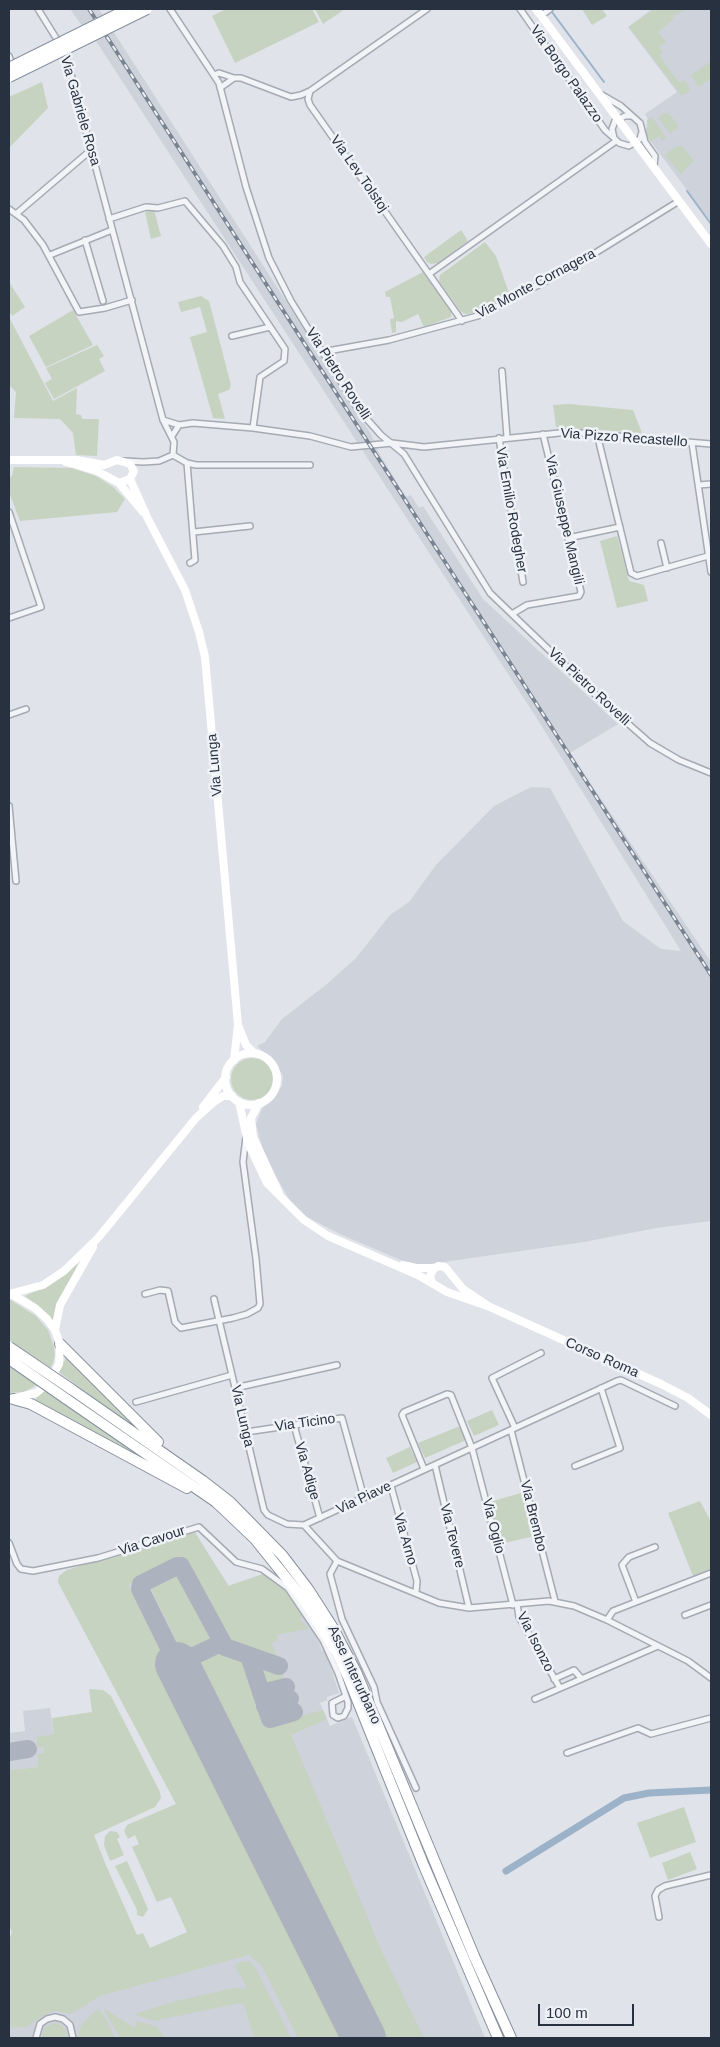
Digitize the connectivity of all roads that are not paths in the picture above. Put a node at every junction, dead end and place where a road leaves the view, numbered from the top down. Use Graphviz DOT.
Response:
graph roads {
  1 [pos="38,9"];
  2 [pos="128,9"];
  3 [pos="147,9"];
  4 [pos="170,9"];
  5 [pos="426,9"];
  6 [pos="520,9"];
  7 [pos="550,9"];
  8 [pos="538,12"];
  9 [pos="62,46"];
  10 [pos="9,56"];
  11 [pos="10,72"];
  12 [pos="214,75"];
  13 [pos="234,78"];
  14 [pos="220,88"];
  15 [pos="310,91"];
  16 [pos="599,93"];
  17 [pos="632,117"];
  18 [pos="618,118"];
  19 [pos="642,128"];
  20 [pos="615,140"];
  21 [pos="636,143"];
  22 [pos="91,150"];
  23 [pos="654,166"];
  24 [pos="678,201"];
  25 [pos="9,209"];
  26 [pos="16,214"];
  27 [pos="109,219"];
  28 [pos="112,230"];
  29 [pos="85,240"];
  30 [pos="711,244"];
  31 [pos="50,255"];
  32 [pos="429,274"];
  33 [pos="132,300"];
  34 [pos="103,301"];
  35 [pos="462,321"];
  36 [pos="270,327"];
  37 [pos="232,336"];
  38 [pos="322,352"];
  39 [pos="502,371"];
  40 [pos="163,420"];
  41 [pos="179,425"];
  42 [pos="253,428"];
  43 [pos="544,434"];
  44 [pos="597,434"];
  45 [pos="172,436"];
  46 [pos="507,437"];
  47 [pos="499,438"];
  48 [pos="392,443"];
  49 [pos="692,444"];
  50 [pos="711,444"];
  51 [pos="173,455"];
  52 [pos="9,460"];
  53 [pos="124,460"];
  54 [pos="66,462"];
  55 [pos="143,462"];
  56 [pos="187,463"];
  57 [pos="107,465"];
  58 [pos="310,465"];
  59 [pos="132,475"];
  60 [pos="107,476"];
  61 [pos="119,483"];
  62 [pos="711,484"];
  63 [pos="699,485"];
  64 [pos="9,512"];
  65 [pos="147,517"];
  66 [pos="250,526"];
  67 [pos="620,527"];
  68 [pos="194,532"];
  69 [pos="568,538"];
  70 [pos="660,543"];
  71 [pos="708,556"];
  72 [pos="190,563"];
  73 [pos="667,568"];
  74 [pos="711,572"];
  75 [pos="523,582"];
  76 [pos="512,614"];
  77 [pos="9,618"];
  78 [pos="26,709"];
  79 [pos="9,715"];
  80 [pos="711,772"];
  81 [pos="9,806"];
  82 [pos="16,881"];
  83 [pos="238,1025"];
  84 [pos="254,1054"];
  85 [pos="234,1060"];
  86 [pos="226,1077"];
  87 [pos="232,1096"];
  88 [pos="240,1102"];
  89 [pos="259,1103"];
  90 [pos="196,1118"];
  91 [pos="246,1136"];
  92 [pos="251,1151"];
  93 [pos="243,1158"];
  94 [pos="282,1199"];
  95 [pos="98,1238"];
  96 [pos="377,1257"];
  97 [pos="435,1268"];
  98 [pos="452,1277"];
  99 [pos="432,1283"];
  100 [pos="440,1288"];
  101 [pos="10,1294"];
  102 [pos="144,1294"];
  103 [pos="214,1299"];
  104 [pos="490,1307"];
  105 [pos="220,1322"];
  106 [pos="55,1330"];
  107 [pos="60,1344"];
  108 [pos="9,1347"];
  109 [pos="540,1353"];
  110 [pos="9,1359"];
  111 [pos="337,1365"];
  112 [pos="232,1375"];
  113 [pos="235,1388"];
  114 [pos="601,1388"];
  115 [pos="68,1394"];
  116 [pos="11,1398"];
  117 [pos="136,1402"];
  118 [pos="675,1406"];
  119 [pos="711,1415"];
  120 [pos="294,1425"];
  121 [pos="513,1429"];
  122 [pos="246,1432"];
  123 [pos="472,1448"];
  124 [pos="166,1455"];
  125 [pos="435,1465"];
  126 [pos="575,1466"];
  127 [pos="424,1470"];
  128 [pos="391,1486"];
  129 [pos="364,1498"];
  130 [pos="320,1518"];
  131 [pos="304,1525"];
  132 [pos="9,1543"];
  133 [pos="655,1546"];
  134 [pos="337,1561"];
  135 [pos="278,1567"];
  136 [pos="711,1573"];
  137 [pos="416,1592"];
  138 [pos="555,1601"];
  139 [pos="636,1602"];
  140 [pos="515,1604"];
  141 [pos="711,1604"];
  142 [pos="470,1608"];
  143 [pos="685,1615"];
  144 [pos="607,1620"];
  145 [pos="658,1646"];
  146 [pos="581,1678"];
  147 [pos="711,1678"];
  148 [pos="554,1679"];
  149 [pos="560,1688"];
  150 [pos="346,1696"];
  151 [pos="535,1699"];
  152 [pos="711,1718"];
  153 [pos="567,1753"];
  154 [pos="416,1788"];
  155 [pos="711,1876"];
  156 [pos="660,1917"];
  157 [pos="36,2038"];
  158 [pos="73,2038"];
  159 [pos="498,2038"];
  160 [pos="511,2038"];
  1 -- 9 [label="street, Via Gabriele Rosa"];
  2 -- 11 [label="highway, bridge"];
  3 -- 11 [label="highway, bridge"];
  4 -- 12 [label="street, Via Pietro Rovelli"];
  5 -- 15 [label="street"];
  6 -- 20 [label="street, Via Borgo Palazzo"];
  7 -- 8 [label="street"];
  8 -- 16 [label="street, Via Borgo Palazzo"];
  9 -- 11 [label="street"];
  9 -- 22 [label="street, Via Gabriele Rosa"];
  10 -- 11 [label="street"];
  12 -- 13 [label="street"];
  12 -- 14 [label="street, Via Pietro Rovelli"];
  13 -- 14 [label="street"];
  13 -- 15 [label="street"];
  14 -- 38 [label="street, Via Pietro Rovelli"];
  15 -- 32 [label="street, Via Lev Tolstoj"];
  16 -- 17 [label="street, Via Borgo Palazzo"];
  16 -- 18 [label="street, Via Borgo Palazzo"];
  17 -- 18 [label="street, Via Borgo Palazzo"];
  17 -- 19 [label="street, Via Borgo Palazzo"];
  18 -- 20 [label="street, Via Borgo Palazzo"];
  18 -- 21 [label="street, Via Borgo Palazzo"];
  19 -- 21 [label="street"];
  19 -- 23 [label="street, Via Borgo Palazzo"];
  20 -- 21 [label="street"];
  20 -- 32 [label="street"];
  21 -- 23 [label="street, Via Borgo Palazzo"];
  22 -- 26 [label="street"];
  22 -- 27 [label="street, Via Gabriele Rosa"];
  23 -- 24 [label="street, Via Borgo Palazzo"];
  24 -- 30 [label="street, Via Borgo Palazzo"];
  24 -- 35 [label="street, Via Monte Cornagera"];
  25 -- 26 [label="street"];
  26 -- 31 [label="street"];
  27 -- 28 [label="street, Via Gabriele Rosa"];
  27 -- 36 [label="street"];
  28 -- 29 [label="street"];
  28 -- 33 [label="street, Via Gabriele Rosa"];
  29 -- 31 [label="street"];
  29 -- 34 [label="street"];
  31 -- 33 [label="street"];
  32 -- 35 [label="street, Via Lev Tolstoj"];
  33 -- 40 [label="street, Via Gabriele Rosa"];
  35 -- 38 [label="street, Via Monte Cornagera"];
  36 -- 37 [label="street"];
  36 -- 42 [label="street"];
  38 -- 48 [label="street, Via Pietro Rovelli"];
  39 -- 46 [label="street"];
  40 -- 41 [label="street"];
  40 -- 45 [label="street, Via Gabriele Rosa"];
  41 -- 42 [label="street, Via Pizzo Recastello"];
  41 -- 45 [label="street"];
  42 -- 48 [label="street, Via Pizzo Recastello"];
  43 -- 44 [label="street, Via Pizzo Recastello"];
  43 -- 46 [label="street, Via Pizzo Recastello"];
  43 -- 69 [label="street, Via Giuseppe Mangili"];
  44 -- 49 [label="street, Via Pizzo Recastello"];
  44 -- 67 [label="street"];
  45 -- 51 [label="street, Via Gabriele Rosa"];
  46 -- 47 [label="street, Via Pizzo Recastello"];
  47 -- 48 [label="street, Via Pizzo Recastello"];
  47 -- 75 [label="street, Via Emilio Rodegher"];
  48 -- 76 [label="street, Via Pietro Rovelli"];
  49 -- 50 [label="street, Via Pizzo Recastello"];
  49 -- 63 [label="street"];
  51 -- 55 [label="street"];
  51 -- 56 [label="street"];
  52 -- 54 [label="street"];
  53 -- 55 [label="street"];
  53 -- 57 [label="street"];
  53 -- 59 [label="street"];
  54 -- 57 [label="street"];
  54 -- 60 [label="street"];
  55 -- 59 [label="street"];
  56 -- 58 [label="street"];
  56 -- 68 [label="street"];
  57 -- 60 [label="street"];
  59 -- 61 [label="street"];
  59 -- 65 [label="street, Via Lunga"];
  60 -- 61 [label="street"];
  61 -- 65 [label="street, Via Lunga"];
  62 -- 63 [label="street"];
  63 -- 71 [label="street"];
  64 -- 77 [label="street"];
  65 -- 83 [label="street, Via Lunga"];
  66 -- 68 [label="street"];
  67 -- 69 [label="street"];
  67 -- 73 [label="street"];
  68 -- 72 [label="street"];
  69 -- 76 [label="street, Via Giuseppe Mangili"];
  70 -- 73 [label="street"];
  71 -- 73 [label="street"];
  71 -- 74 [label="street"];
  76 -- 80 [label="street, Via Pietro Rovelli"];
  78 -- 79 [label="street"];
  81 -- 82 [label="street"];
  83 -- 84 [label="street, Via Lunga"];
  83 -- 85 [label="street, Via Lunga"];
  84 -- 85 [label="street"];
  84 -- 89 [label="street, Via Lunga"];
  85 -- 86 [label="street, Via Lunga"];
  86 -- 87 [label="street"];
  86 -- 90 [label="street, Via Lunga"];
  87 -- 88 [label="street"];
  87 -- 90 [label="street"];
  88 -- 89 [label="street"];
  88 -- 91 [label="street, Via Lunga"];
  89 -- 94 [label="street, Via Lunga"];
  90 -- 95 [label="street"];
  91 -- 92 [label="street, Via Lunga"];
  91 -- 93 [label="street, Via Lunga"];
  92 -- 93 [label="street"];
  92 -- 94 [label="street, Via Lunga"];
  93 -- 105 [label="street, Via Lunga"];
  94 -- 96 [label="street, Via Lunga"];
  95 -- 101 [label="street"];
  95 -- 106 [label="street"];
  96 -- 97 [label="street, Via Lunga"];
  96 -- 99 [label="street, Via Lunga"];
  97 -- 98 [label="street, Corso Roma"];
  97 -- 99 [label="street"];
  98 -- 100 [label="street"];
  98 -- 104 [label="street, Corso Roma"];
  99 -- 100 [label="street, Corso Roma"];
  100 -- 104 [label="street, Corso Roma"];
  101 -- 106 [label="street"];
  102 -- 105 [label="street, Via Lunga"];
  103 -- 105 [label="street, Via Lunga"];
  104 -- 119 [label="street, Corso Roma"];
  105 -- 112 [label="street, Via Lunga"];
  106 -- 107 [label="street"];
  107 -- 116 [label="street"];
  107 -- 124 [label="highway"];
  108 -- 115 [label="highway, Asse Interurbano, bridge"];
  109 -- 121 [label="street"];
  110 -- 115 [label="highway, Asse Interurbano, bridge"];
  111 -- 113 [label="street"];
  112 -- 113 [label="street, Via Lunga"];
  112 -- 117 [label="street"];
  113 -- 122 [label="street, Via Lunga"];
  114 -- 118 [label="street, Via Piave"];
  114 -- 121 [label="street, Via Piave"];
  114 -- 126 [label="street"];
  115 -- 124 [label="highway, Asse Interurbano"];
  115 -- 135 [label="highway, Asse Interurbano"];
  116 -- 135 [label="highway"];
  120 -- 122 [label="street, Via Ticino"];
  120 -- 129 [label="street, Via Ticino"];
  120 -- 130 [label="street, Via Adige"];
  121 -- 123 [label="street, Via Piave"];
  121 -- 138 [label="street, Via Brembo"];
  122 -- 131 [label="street, Via Lunga"];
  123 -- 125 [label="street, Via Piave"];
  123 -- 127 [label="street"];
  123 -- 140 [label="street, Via Oglio"];
  124 -- 160 [label="highway, Asse Interurbano"];
  125 -- 127 [label="street, Via Piave"];
  125 -- 142 [label="street, Via Tevere"];
  127 -- 128 [label="street, Via Piave"];
  128 -- 129 [label="street, Via Piave"];
  128 -- 137 [label="street, Via Arno"];
  129 -- 130 [label="street, Via Piave"];
  130 -- 131 [label="street, Via Piave"];
  131 -- 134 [label="street"];
  132 -- 150 [label="street, Via Cavour"];
  133 -- 139 [label="street"];
  134 -- 137 [label="street"];
  134 -- 154 [label="street"];
  135 -- 159 [label="highway, Asse Interurbano"];
  136 -- 139 [label="street"];
  137 -- 142 [label="street"];
  138 -- 140 [label="street"];
  138 -- 144 [label="street"];
  139 -- 144 [label="street"];
  140 -- 142 [label="street"];
  140 -- 148 [label="street, Via Isonzo"];
  141 -- 143 [label="street"];
  144 -- 145 [label="street"];
  145 -- 146 [label="street, Via Isonzo"];
  145 -- 147 [label="street"];
  146 -- 148 [label="street, Via Isonzo"];
  146 -- 149 [label="street, Via Isonzo"];
  148 -- 149 [label="street, Via Isonzo"];
  149 -- 151 [label="street, Via Isonzo"];
  152 -- 153 [label="street"];
  155 -- 156 [label="street"];
  157 -- 158 [label="street"];
}
